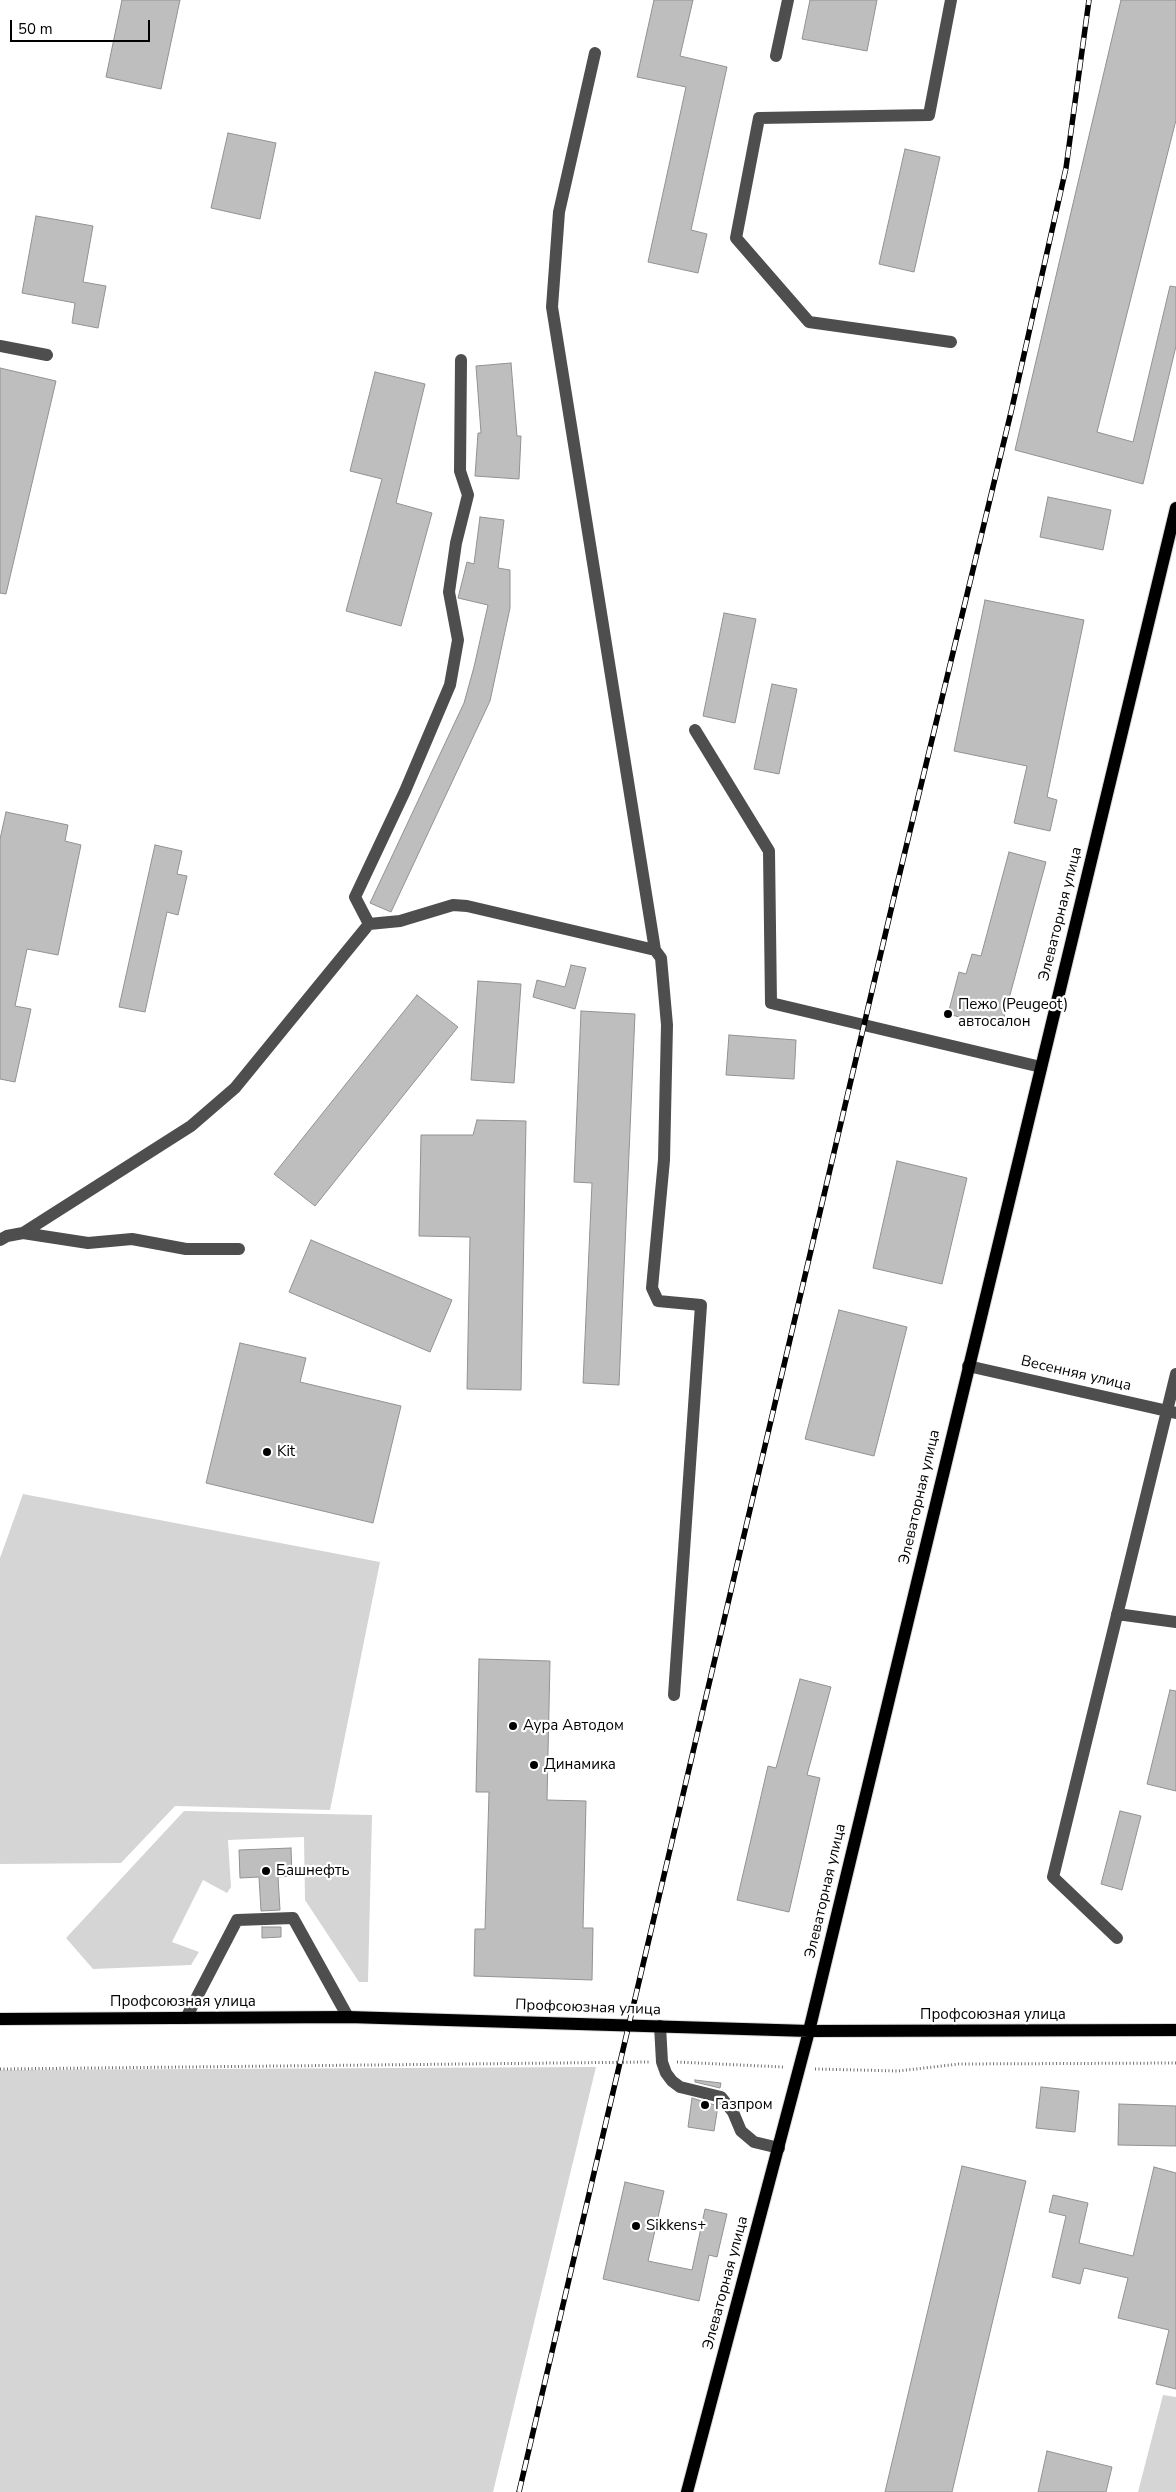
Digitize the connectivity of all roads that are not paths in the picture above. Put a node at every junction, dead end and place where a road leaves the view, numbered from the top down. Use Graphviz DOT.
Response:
graph roads {
  1 [pos="788,0"];
  2 [pos="952,0"];
  3 [pos="595,53"];
  4 [pos="776,56"];
  5 [pos="951,342"];
  6 [pos="0,346"];
  7 [pos="47,355"];
  8 [pos="462,360"];
  9 [pos="1176,508"];
  10 [pos="695,730"];
  11 [pos="369,924"];
  12 [pos="655,950"];
  13 [pos="1041,1067"];
  14 [pos="24,1233"];
  15 [pos="0,1240"];
  16 [pos="239,1249"];
  17 [pos="968,1366"];
  18 [pos="1176,1374"];
  19 [pos="1171,1412"];
  20 [pos="1117,1614"];
  21 [pos="1176,1622"];
  22 [pos="674,1694"];
  23 [pos="1117,1938"];
  24 [pos="348,2017"];
  25 [pos="186,2018"];
  26 [pos="0,2019"];
  27 [pos="660,2026"];
  28 [pos="1176,2030"];
  29 [pos="810,2031"];
  30 [pos="779,2148"];
  31 [pos="687,2492"];
  1 -- 4 [label="street"];
  2 -- 5 [label="street"];
  3 -- 12 [label="street"];
  6 -- 7 [label="street"];
  8 -- 11 [label="street"];
  9 -- 13 [label="main road, Элеваторная улица"];
  10 -- 13 [label="street"];
  11 -- 12 [label="street"];
  11 -- 14 [label="street"];
  12 -- 22 [label="street"];
  13 -- 17 [label="main road, Элеваторная улица"];
  14 -- 15 [label="street"];
  14 -- 16 [label="street"];
  17 -- 19 [label="street, Весенняя улица"];
  17 -- 29 [label="main road, Элеваторная улица"];
  18 -- 19 [label="street"];
  19 -- 20 [label="street"];
  20 -- 21 [label="street"];
  20 -- 23 [label="street"];
  24 -- 25 [label="main road, Профсоюзная улица"];
  24 -- 25 [label="street"];
  24 -- 27 [label="main road, Профсоюзная улица"];
  25 -- 26 [label="main road, Профсоюзная улица"];
  27 -- 29 [label="main road, Профсоюзная улица"];
  27 -- 30 [label="street"];
  28 -- 29 [label="main road, Профсоюзная улица"];
  29 -- 30 [label="main road, Элеваторная улица"];
  30 -- 31 [label="main road, Элеваторная улица"];
}
